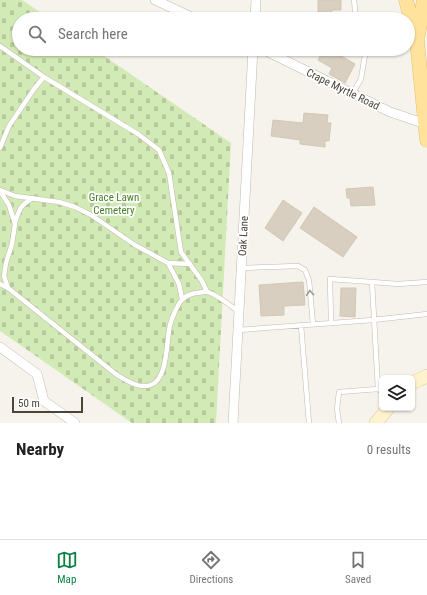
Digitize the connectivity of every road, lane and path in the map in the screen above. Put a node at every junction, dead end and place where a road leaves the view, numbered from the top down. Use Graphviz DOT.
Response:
graph roads {
  1 [pos="156,0"];
  2 [pos="256,0"];
  3 [pos="354,0"];
  4 [pos="406,0"];
  5 [pos="424,0"];
  6 [pos="181,12"];
  7 [pos="255,12"];
  8 [pos="355,12"];
  9 [pos="409,12"];
  10 [pos="415,40"];
  11 [pos="416,44"];
  12 [pos="0,46"];
  13 [pos="12,54"];
  14 [pos="14,56"];
  15 [pos="253,56"];
  16 [pos="276,56"];
  17 [pos="365,56"];
  18 [pos="44,77"];
  19 [pos="352,94"];
  20 [pos="426,124"];
  21 [pos="427,140"];
  22 [pos="0,148"];
  23 [pos="0,191"];
  24 [pos="33,198"];
  25 [pos="15,224"];
  26 [pos="168,263"];
  27 [pos="190,264"];
  28 [pos="242,268"];
  29 [pos="372,282"];
  30 [pos="427,282"];
  31 [pos="0,284"];
  32 [pos="8,288"];
  33 [pos="206,292"];
  34 [pos="182,299"];
  35 [pos="239,312"];
  36 [pos="427,314"];
  37 [pos="373,320"];
  38 [pos="331,323"];
  39 [pos="313,324"];
  40 [pos="301,325"];
  41 [pos="238,330"];
  42 [pos="0,346"];
  43 [pos="427,376"];
  44 [pos="379,381"];
  45 [pos="415,382"];
  46 [pos="379,391"];
  47 [pos="386,411"];
  48 [pos="75,423"];
  49 [pos="233,423"];
  50 [pos="309,423"];
  51 [pos="339,423"];
  52 [pos="376,423"];
  1 -- 6 [label="street"];
  2 -- 7 [label="street"];
  3 -- 8 [label="lane"];
  4 -- 9 [label="main road"];
  5 -- 11 [label="main road"];
  10 -- 11 [label="main road"];
  11 -- 20 [label="main road"];
  12 -- 13 [label="lane"];
  14 -- 18 [label="lane"];
  15 -- 28 [label="street, Oak Lane"];
  16 -- 19 [label="street, Crape Myrtle Road"];
  17 -- 19 [label="lane"];
  18 -- 22 [label="lane"];
  18 -- 27 [label="lane"];
  19 -- 20 [label="street, Crape Myrtle Road"];
  20 -- 21 [label="main road"];
  23 -- 24 [label="lane"];
  23 -- 25 [label="lane"];
  24 -- 25 [label="lane"];
  24 -- 26 [label="lane"];
  25 -- 32 [label="lane"];
  26 -- 27 [label="lane"];
  26 -- 34 [label="lane"];
  27 -- 33 [label="lane"];
  28 -- 35 [label="street, Oak Lane"];
  39 -- 28 [label="lane, one-way"];
  29 -- 30 [label="lane"];
  29 -- 37 [label="lane"];
  29 -- 38 [label="lane"];
  31 -- 32 [label="lane"];
  32 -- 34 [label="lane"];
  33 -- 34 [label="lane"];
  33 -- 35 [label="lane"];
  35 -- 41 [label="street, Oak Lane"];
  36 -- 37 [label="lane"];
  37 -- 38 [label="lane"];
  37 -- 44 [label="lane"];
  38 -- 39 [label="lane"];
  39 -- 40 [label="lane"];
  40 -- 41 [label="lane"];
  40 -- 50 [label="lane"];
  41 -- 49 [label="street, Oak Lane"];
  42 -- 48 [label="street"];
  43 -- 45 [label="street"];
  46 -- 51 [label="lane"];
  47 -- 52 [label="street"];
}
